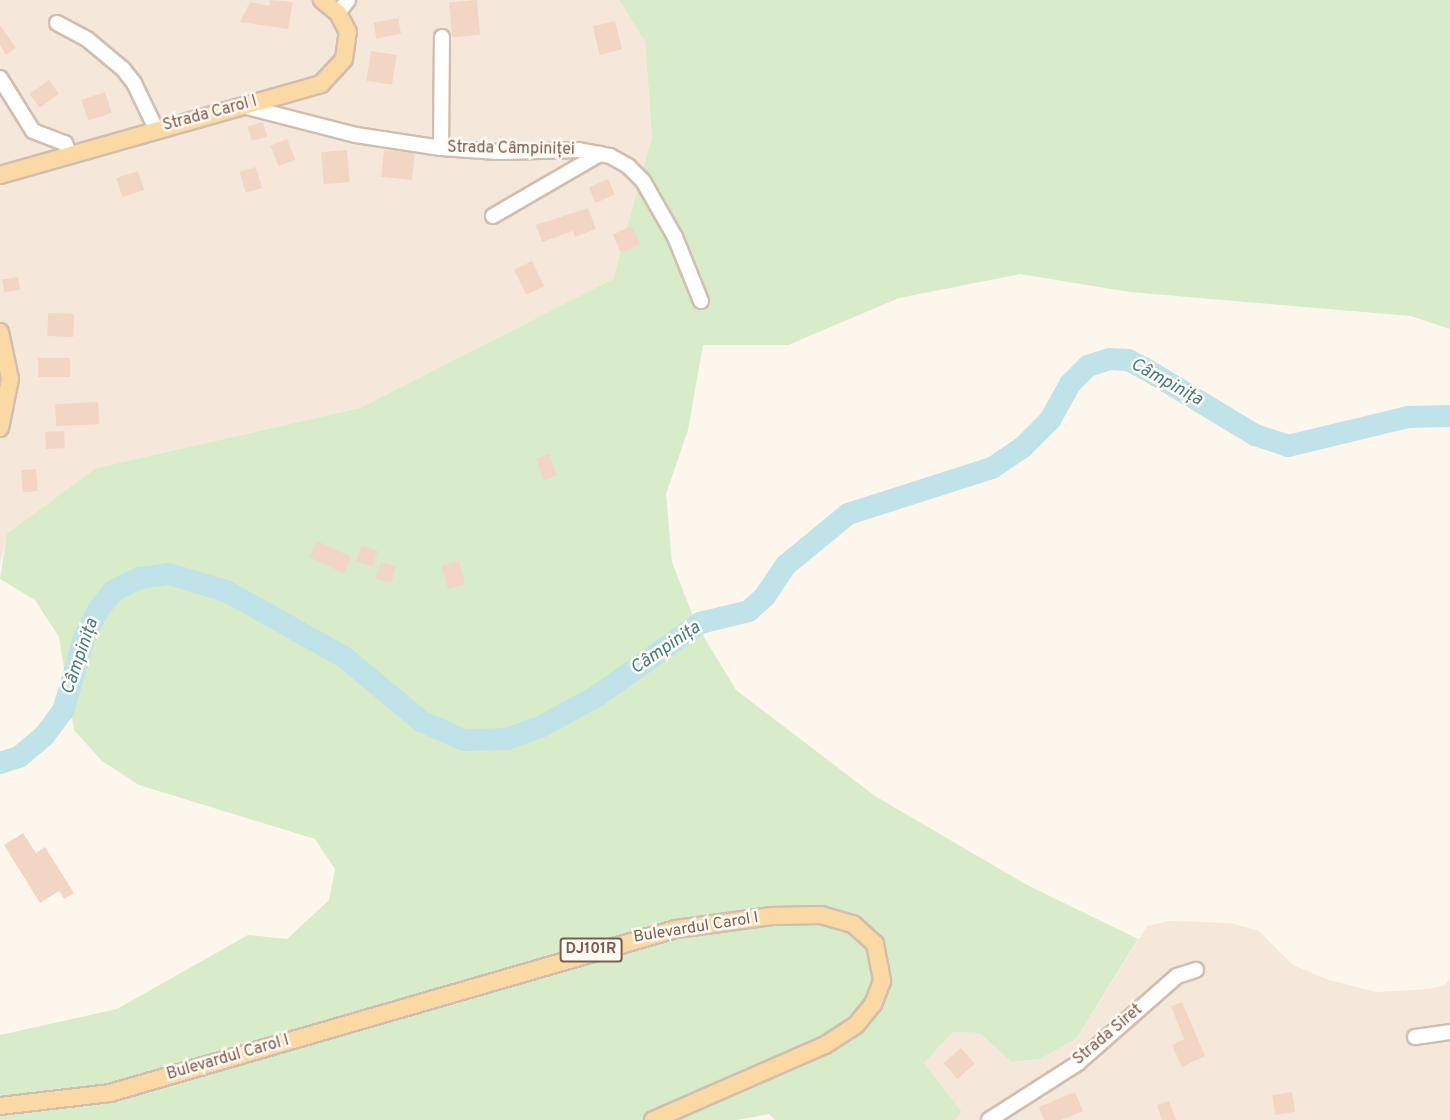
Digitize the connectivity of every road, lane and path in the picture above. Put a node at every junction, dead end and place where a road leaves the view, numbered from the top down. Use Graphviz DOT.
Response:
graph roads {
  1 [pos="322,0"];
  2 [pos="343,6"];
  3 [pos="57,22"];
  4 [pos="442,37"];
  5 [pos="0,78"];
  6 [pos="241,106"];
  7 [pos="156,129"];
  8 [pos="441,148"];
  9 [pos="69,154"];
  10 [pos="600,154"];
  11 [pos="0,175"];
  12 [pos="493,216"];
  13 [pos="701,300"];
  14 [pos="0,332"];
  15 [pos="0,428"];
  16 [pos="1196,970"];
  17 [pos="1450,1032"];
  18 [pos="1415,1037"];
  19 [pos="0,1106"];
  20 [pos="653,1120"];
  21 [pos="989,1120"];
  1 -- 2 [label="main road, Strada Carol I"];
  2 -- 6 [label="main road, Strada Carol I"];
  3 -- 7 [label="street"];
  4 -- 8 [label="street"];
  5 -- 9 [label="street"];
  6 -- 7 [label="main road, Strada Carol I"];
  6 -- 8 [label="street, Strada Câmpiniței"];
  7 -- 9 [label="main road, Strada Carol I"];
  8 -- 10 [label="street, Strada Câmpiniței"];
  9 -- 11 [label="main road, Strada Carol I"];
  10 -- 12 [label="street"];
  10 -- 13 [label="street, Strada Câmpiniței"];
  14 -- 15 [label="main road"];
  16 -- 21 [label="street, Strada Siret"];
  17 -- 18 [label="street"];
  19 -- 20 [label="main road, Bulevardul Carol I / DJ101R"];
}
